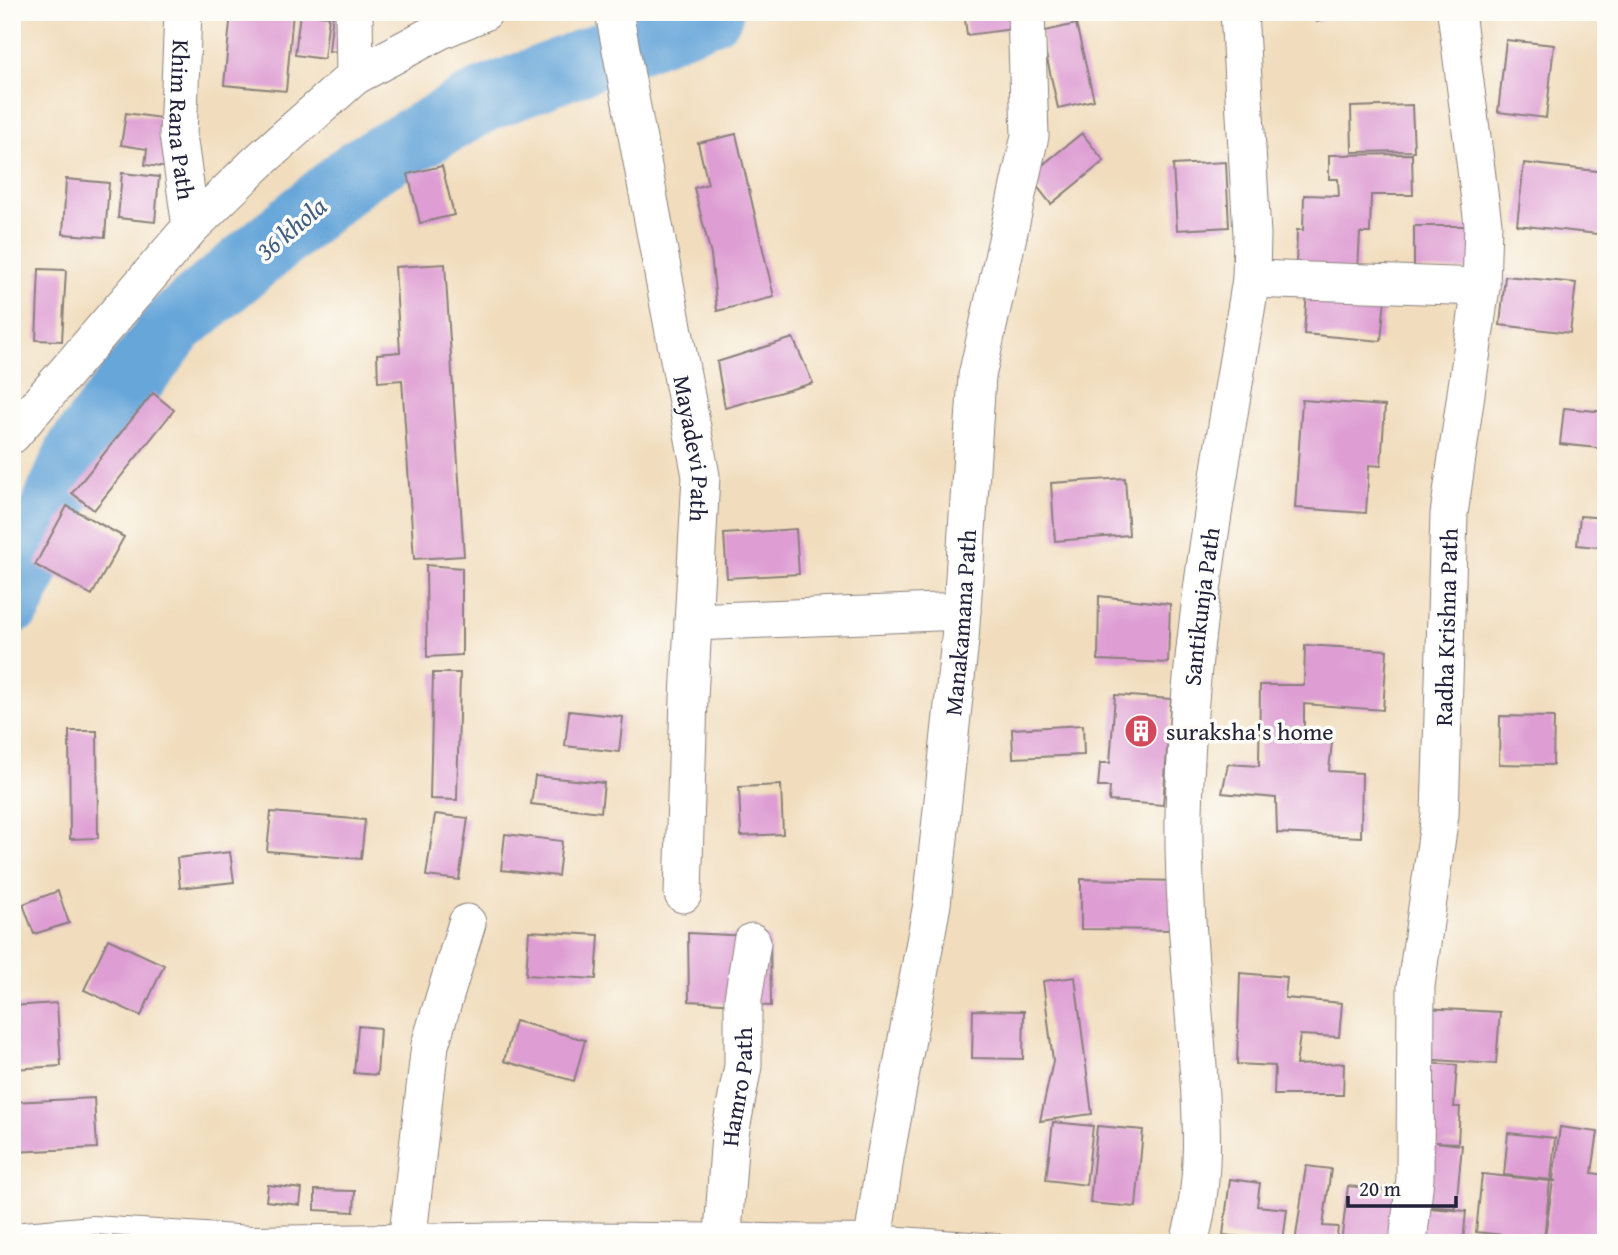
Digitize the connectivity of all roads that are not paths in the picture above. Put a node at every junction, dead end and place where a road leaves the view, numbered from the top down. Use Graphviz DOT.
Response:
graph roads {
  1 [pos="183,12"];
  2 [pos="354,12"];
  3 [pos="484,12"];
  4 [pos="614,12"];
  5 [pos="1026,12"];
  6 [pos="1239,12"];
  7 [pos="1456,12"];
  8 [pos="440,22"];
  9 [pos="355,76"];
  10 [pos="191,227"];
  11 [pos="1251,279"];
  12 [pos="1481,287"];
  13 [pos="12,435"];
  14 [pos="962,611"];
  15 [pos="693,622"];
  16 [pos="683,894"];
  17 [pos="467,923"];
  18 [pos="752,942"];
  19 [pos="12,1232"];
  20 [pos="723,1233"];
  21 [pos="408,1234"];
  22 [pos="874,1234"];
  23 [pos="997,1243"];
  24 [pos="1189,1243"];
  25 [pos="1408,1243"];
  1 -- 10 [label="street, Khim Rana Path"];
  2 -- 9 [label="street"];
  3 -- 8 [label="street"];
  4 -- 15 [label="street, Mayadevi Path"];
  5 -- 14 [label="street, Manakamana Path"];
  6 -- 11 [label="street, Santikunja Path"];
  7 -- 12 [label="street, Radha Krishna Path"];
  8 -- 9 [label="street"];
  9 -- 10 [label="street"];
  10 -- 13 [label="street"];
  11 -- 12 [label="street"];
  11 -- 24 [label="street, Santikunja Path"];
  12 -- 25 [label="street, Radha Krishna Path"];
  14 -- 15 [label="street"];
  14 -- 22 [label="street, Manakamana Path"];
  15 -- 16 [label="street, Mayadevi Path"];
  17 -- 21 [label="street"];
  18 -- 20 [label="street, Hamro Path"];
  19 -- 21 [label="lane"];
  20 -- 21 [label="lane"];
  20 -- 22 [label="lane"];
  22 -- 23 [label="lane"];
}
